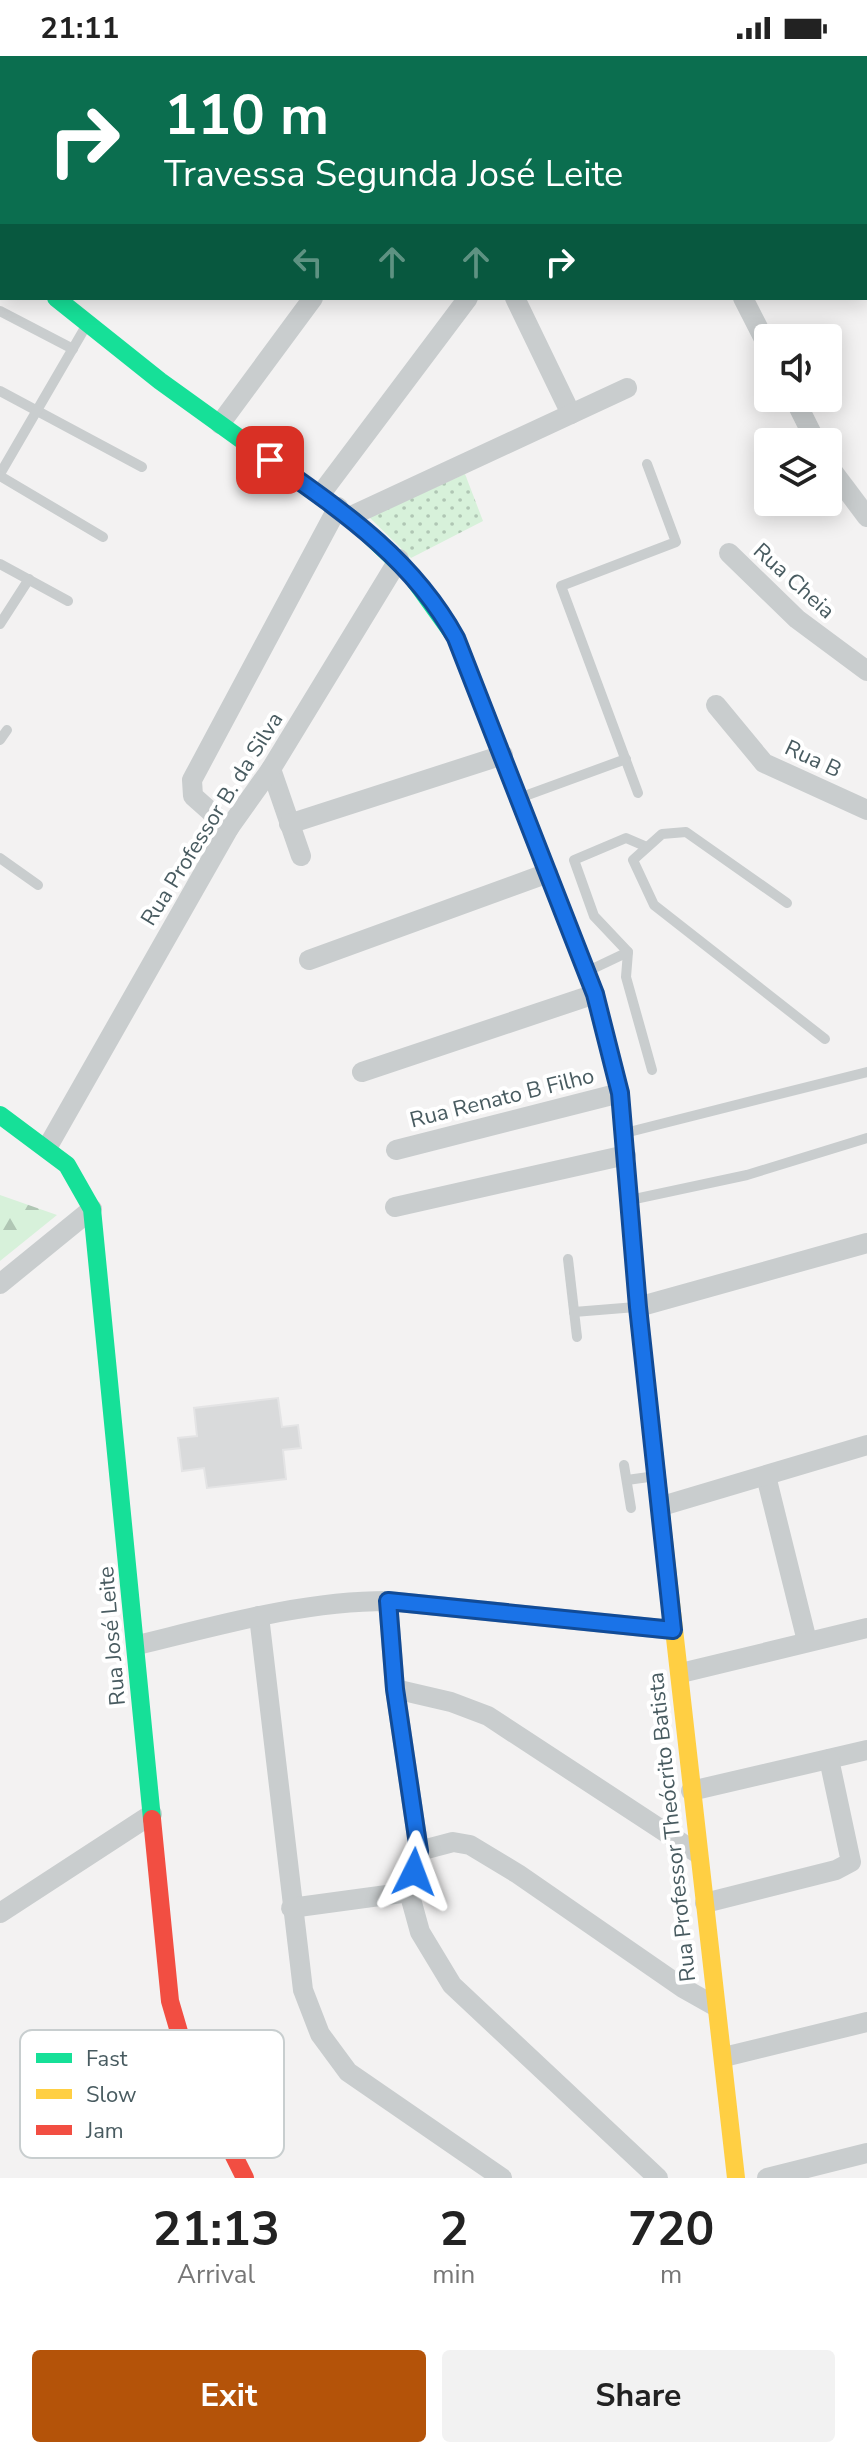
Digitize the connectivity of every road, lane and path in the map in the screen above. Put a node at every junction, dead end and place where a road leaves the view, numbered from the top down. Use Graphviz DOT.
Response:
graph roads {
  1 [pos="58,300"];
  2 [pos="312,300"];
  3 [pos="467,300"];
  4 [pos="516,300"];
  5 [pos="744,300"];
  6 [pos="0,311"];
  7 [pos="87,324"];
  8 [pos="756,324"];
  9 [pos="73,349"];
  10 [pos="627,388"];
  11 [pos="0,391"];
  12 [pos="38,410"];
  13 [pos="571,414"];
  14 [pos="220,424"];
  15 [pos="647,464"];
  16 [pos="142,467"];
  17 [pos="0,475"];
  18 [pos="842,484"];
  19 [pos="336,506"];
  20 [pos="867,517"];
  21 [pos="103,537"];
  22 [pos="729,553"];
  23 [pos="399,559"];
  24 [pos="0,564"];
  25 [pos="29,579"];
  26 [pos="68,601"];
  27 [pos="0,624"];
  28 [pos="867,671"];
  29 [pos="716,705"];
  30 [pos="7,730"];
  31 [pos="0,740"];
  32 [pos="503,755"];
  33 [pos="626,759"];
  34 [pos="271,769"];
  35 [pos="638,793"];
  36 [pos="519,798"];
  37 [pos="867,810"];
  38 [pos="289,824"];
  39 [pos="229,828"];
  40 [pos="647,847"];
  41 [pos="301,856"];
  42 [pos="0,858"];
  43 [pos="548,873"];
  44 [pos="38,885"];
  45 [pos="787,903"];
  46 [pos="628,952"];
  47 [pos="309,960"];
  48 [pos="586,971"];
  49 [pos="595,994"];
  50 [pos="825,1039"];
  51 [pos="652,1070"];
  52 [pos="362,1072"];
  53 [pos="867,1072"];
  54 [pos="620,1093"];
  55 [pos="0,1115"];
  56 [pos="625,1133"];
  57 [pos="867,1138"];
  58 [pos="47,1148"];
  59 [pos="396,1150"];
  60 [pos="626,1155"];
  61 [pos="628,1200"];
  62 [pos="395,1207"];
  63 [pos="92,1209"];
  64 [pos="867,1243"];
  65 [pos="568,1259"];
  66 [pos="0,1284"];
  67 [pos="638,1307"];
  68 [pos="574,1312"];
  69 [pos="577,1337"];
  70 [pos="867,1445"];
  71 [pos="624,1465"];
  72 [pos="658,1476"];
  73 [pos="766,1476"];
  74 [pos="627,1480"];
  75 [pos="662,1506"];
  76 [pos="631,1508"];
  77 [pos="388,1601"];
  78 [pos="259,1616"];
  79 [pos="867,1628"];
  80 [pos="673,1630"];
  81 [pos="807,1641"];
  82 [pos="138,1645"];
  83 [pos="681,1673"];
  84 [pos="395,1689"];
  85 [pos="867,1750"];
  86 [pos="829,1759"];
  87 [pos="691,1791"];
  88 [pos="152,1814"];
  89 [pos="419,1851"];
  90 [pos="697,1853"];
  91 [pos="409,1892"];
  92 [pos="705,1903"];
  93 [pos="291,1908"];
  94 [pos="0,1913"];
  95 [pos="715,2006"];
  96 [pos="867,2022"];
  97 [pos="177,2030"];
  98 [pos="724,2057"];
  99 [pos="867,2153"];
  100 [pos="235,2158"];
  101 [pos="245,2178"];
  102 [pos="502,2178"];
  103 [pos="658,2178"];
  104 [pos="736,2178"];
  105 [pos="767,2178"];
  1 -- 7 [label="street, Rua Professor Theócrito Batista"];
  2 -- 14 [label="street"];
  3 -- 19 [label="street"];
  4 -- 13 [label="street"];
  5 -- 8 [label="street"];
  6 -- 9 [label="lane"];
  7 -- 9 [label="lane"];
  7 -- 14 [label="street, Rua Professor Theócrito Batista"];
  9 -- 12 [label="lane"];
  10 -- 13 [label="street"];
  11 -- 12 [label="lane"];
  12 -- 16 [label="lane"];
  12 -- 17 [label="lane"];
  13 -- 19 [label="street"];
  14 -- 19 [label="street, Rua Professor Theócrito Batista"];
  15 -- 33 [label="lane"];
  17 -- 21 [label="lane"];
  18 -- 20 [label="street"];
  19 -- 23 [label="street, Rua Professor Theócrito Batista"];
  19 -- 39 [label="street"];
  22 -- 28 [label="street, Rua Cheia"];
  23 -- 32 [label="street, Rua Professor Theócrito Batista"];
  23 -- 34 [label="street, Rua Professor B. da Silva"];
  24 -- 25 [label="lane"];
  25 -- 26 [label="lane"];
  25 -- 27 [label="lane"];
  29 -- 37 [label="street, Rua B"];
  30 -- 31 [label="lane"];
  32 -- 36 [label="street, Rua Professor Theócrito Batista"];
  32 -- 38 [label="street"];
  33 -- 35 [label="lane"];
  33 -- 36 [label="lane"];
  34 -- 38 [label="street"];
  34 -- 39 [label="street, Rua Professor B. da Silva"];
  36 -- 43 [label="street, Rua Professor Theócrito Batista"];
  38 -- 41 [label="street"];
  39 -- 58 [label="street, Rua Professor B. da Silva"];
  40 -- 45 [label="lane"];
  40 -- 46 [label="lane"];
  40 -- 50 [label="lane"];
  42 -- 44 [label="lane"];
  43 -- 47 [label="street"];
  43 -- 48 [label="street, Rua Professor Theócrito Batista"];
  46 -- 48 [label="lane"];
  46 -- 51 [label="lane"];
  48 -- 49 [label="street, Rua Professor Theócrito Batista"];
  49 -- 52 [label="street"];
  49 -- 54 [label="street, Rua Professor Theócrito Batista"];
  53 -- 56 [label="lane"];
  54 -- 56 [label="street, Rua Professor Theócrito Batista"];
  54 -- 59 [label="street, Rua Renato B Filho"];
  55 -- 58 [label="street, Rua José Leite"];
  56 -- 60 [label="street, Rua Professor Theócrito Batista"];
  57 -- 61 [label="lane"];
  58 -- 63 [label="street, Rua José Leite"];
  60 -- 61 [label="street, Rua Professor Theócrito Batista"];
  60 -- 62 [label="street"];
  61 -- 67 [label="street, Rua Professor Theócrito Batista"];
  63 -- 66 [label="street"];
  63 -- 82 [label="street, Rua José Leite"];
  64 -- 67 [label="street"];
  65 -- 68 [label="lane"];
  67 -- 68 [label="lane"];
  67 -- 72 [label="street, Rua Professor Theócrito Batista"];
  68 -- 69 [label="lane"];
  70 -- 73 [label="street"];
  71 -- 74 [label="lane"];
  72 -- 74 [label="lane"];
  72 -- 75 [label="street, Rua Professor Theócrito Batista"];
  73 -- 75 [label="street"];
  73 -- 81 [label="street"];
  74 -- 76 [label="lane"];
  75 -- 80 [label="street, Rua Professor Theócrito Batista"];
  77 -- 78 [label="street"];
  77 -- 80 [label="street"];
  77 -- 84 [label="street"];
  78 -- 82 [label="street"];
  78 -- 93 [label="street"];
  79 -- 81 [label="street"];
  80 -- 83 [label="street, Rua Professor Theócrito Batista"];
  81 -- 83 [label="street"];
  82 -- 88 [label="street, Rua José Leite"];
  83 -- 87 [label="street, Rua Professor Theócrito Batista"];
  84 -- 89 [label="street"];
  84 -- 90 [label="street"];
  85 -- 86 [label="street"];
  86 -- 87 [label="street"];
  86 -- 92 [label="street"];
  87 -- 90 [label="street, Rua Professor Theócrito Batista"];
  88 -- 94 [label="street"];
  88 -- 97 [label="street, Rua José Leite"];
  89 -- 91 [label="street"];
  89 -- 95 [label="street"];
  90 -- 92 [label="street, Rua Professor Theócrito Batista"];
  91 -- 93 [label="street"];
  91 -- 103 [label="street"];
  92 -- 95 [label="street, Rua Professor Theócrito Batista"];
  93 -- 102 [label="street"];
  95 -- 98 [label="street, Rua Professor Theócrito Batista"];
  96 -- 98 [label="street"];
  98 -- 104 [label="street, Rua Professor Theócrito Batista"];
  99 -- 105 [label="street"];
  100 -- 101 [label="street, Rua José Leite"];
}
